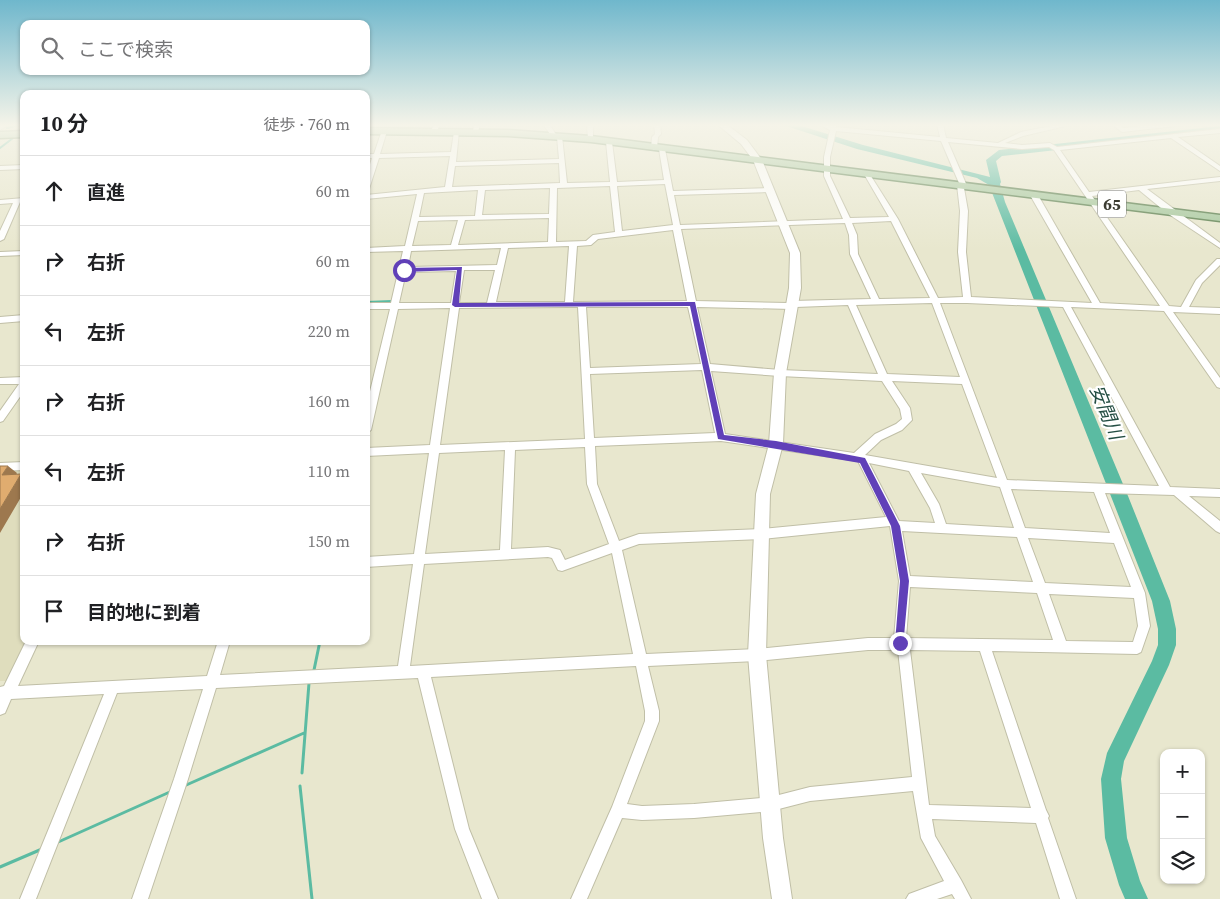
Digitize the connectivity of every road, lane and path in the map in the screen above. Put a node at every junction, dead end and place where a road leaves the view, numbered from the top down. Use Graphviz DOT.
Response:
graph roads {
  1 [pos="452,166"];
  2 [pos="562,166"];
  3 [pos="612,166"];
  4 [pos="663,166"];
  5 [pos="759,166"];
  6 [pos="808,166"];
  7 [pos="955,166"];
  8 [pos="1068,166"];
  9 [pos="20,167"];
  10 [pos="0,168"];
  11 [pos="826,168"];
  12 [pos="867,174"];
  13 [pos="1220,179"];
  14 [pos="668,182"];
  15 [pos="614,184"];
  16 [pos="564,185"];
  17 [pos="962,185"];
  18 [pos="554,186"];
  19 [pos="482,188"];
  20 [pos="448,189"];
  21 [pos="1142,189"];
  22 [pos="769,190"];
  23 [pos="421,192"];
  24 [pos="671,193"];
  25 [pos="1034,195"];
  26 [pos="370,197"];
  27 [pos="1090,198"];
  28 [pos="20,200"];
  29 [pos="0,202"];
  30 [pos="20,202"];
  31 [pos="1170,211"];
  32 [pos="553,216"];
  33 [pos="415,218"];
  34 [pos="462,218"];
  35 [pos="478,218"];
  36 [pos="1220,218"];
  37 [pos="894,220"];
  38 [pos="848,221"];
  39 [pos="783,223"];
  40 [pos="677,227"];
  41 [pos="619,234"];
  42 [pos="0,239"];
  43 [pos="573,243"];
  44 [pos="552,244"];
  45 [pos="505,246"];
  46 [pos="1220,246"];
  47 [pos="454,247"];
  48 [pos="409,249"];
  49 [pos="370,250"];
  50 [pos="20,252"];
  51 [pos="0,254"];
  52 [pos="1220,261"];
  53 [pos="499,267"];
  54 [pos="460,268"];
  55 [pos="404,270"];
  56 [pos="936,300"];
  57 [pos="967,300"];
  58 [pos="876,302"];
  59 [pos="491,304"];
  60 [pos="693,304"];
  61 [pos="851,304"];
  62 [pos="455,305"];
  63 [pos="569,305"];
  64 [pos="582,305"];
  65 [pos="792,305"];
  66 [pos="1066,305"];
  67 [pos="370,306"];
  68 [pos="396,306"];
  69 [pos="1098,306"];
  70 [pos="1166,309"];
  71 [pos="1184,309"];
  72 [pos="1220,311"];
  73 [pos="20,318"];
  74 [pos="0,320"];
  75 [pos="706,367"];
  76 [pos="585,371"];
  77 [pos="780,373"];
  78 [pos="884,378"];
  79 [pos="0,381"];
  80 [pos="965,381"];
  81 [pos="20,382"];
  82 [pos="1220,385"];
  83 [pos="20,388"];
  84 [pos="370,413"];
  85 [pos="0,418"];
  86 [pos="721,437"];
  87 [pos="590,443"];
  88 [pos="776,444"];
  89 [pos="510,447"];
  90 [pos="435,449"];
  91 [pos="370,452"];
  92 [pos="859,459"];
  93 [pos="20,466"];
  94 [pos="0,467"];
  95 [pos="912,467"];
  96 [pos="1004,484"];
  97 [pos="1098,488"];
  98 [pos="1172,491"];
  99 [pos="1220,493"];
  100 [pos="894,523"];
  101 [pos="942,528"];
  102 [pos="1220,528"];
  103 [pos="1021,533"];
  104 [pos="762,534"];
  105 [pos="1118,538"];
  106 [pos="616,547"];
  107 [pos="505,555"];
  108 [pos="419,559"];
  109 [pos="370,562"];
  110 [pos="904,581"];
  111 [pos="1041,588"];
  112 [pos="1139,593"];
  113 [pos="902,643"];
  114 [pos="32,645"];
  115 [pos="223,645"];
  116 [pos="984,645"];
  117 [pos="1061,645"];
  118 [pos="757,655"];
  119 [pos="641,660"];
  120 [pos="423,671"];
  121 [pos="403,673"];
  122 [pos="212,682"];
  123 [pos="114,686"];
  124 [pos="4,693"];
  125 [pos="0,708"];
  126 [pos="919,783"];
  127 [pos="771,804"];
  128 [pos="618,810"];
  129 [pos="923,812"];
  130 [pos="1042,816"];
  131 [pos="956,885"];
  132 [pos="28,899"];
  133 [pos="140,899"];
  134 [pos="490,899"];
  135 [pos="579,899"];
  136 [pos="782,899"];
  137 [pos="914,899"];
  138 [pos="963,899"];
  139 [pos="1068,899"];
  1 -- 20 [label="street"];
  2 -- 16 [label="street"];
  3 -- 15 [label="street"];
  4 -- 14 [label="street"];
  5 -- 22 [label="street"];
  6 -- 11 [label="main road, 65"];
  7 -- 17 [label="street"];
  8 -- 27 [label="street"];
  9 -- 10 [label="street"];
  11 -- 12 [label="main road, 65"];
  11 -- 38 [label="street"];
  12 -- 17 [label="main road, 65"];
  12 -- 37 [label="street"];
  13 -- 21 [label="street"];
  14 -- 15 [label="street"];
  14 -- 24 [label="street"];
  15 -- 16 [label="street"];
  15 -- 41 [label="street"];
  16 -- 18 [label="street"];
  17 -- 25 [label="main road, 65"];
  17 -- 57 [label="street"];
  18 -- 19 [label="street"];
  18 -- 32 [label="street"];
  19 -- 20 [label="street"];
  19 -- 35 [label="street"];
  20 -- 23 [label="street"];
  21 -- 27 [label="street"];
  21 -- 31 [label="street"];
  22 -- 24 [label="street"];
  22 -- 39 [label="street"];
  23 -- 26 [label="street"];
  23 -- 33 [label="street"];
  24 -- 40 [label="street"];
  25 -- 27 [label="main road, 65"];
  25 -- 69 [label="street"];
  27 -- 31 [label="main road, 65"];
  27 -- 70 [label="street"];
  28 -- 29 [label="street"];
  30 -- 42 [label="street"];
  31 -- 36 [label="main road, 65"];
  31 -- 46 [label="street"];
  32 -- 35 [label="street"];
  32 -- 44 [label="street"];
  33 -- 34 [label="street"];
  33 -- 48 [label="street"];
  34 -- 35 [label="street"];
  34 -- 47 [label="street"];
  37 -- 38 [label="street"];
  37 -- 56 [label="street"];
  38 -- 39 [label="street"];
  38 -- 58 [label="street"];
  39 -- 40 [label="street"];
  39 -- 65 [label="street"];
  40 -- 41 [label="street"];
  40 -- 60 [label="street"];
  41 -- 43 [label="street"];
  43 -- 44 [label="street"];
  43 -- 63 [label="street"];
  44 -- 45 [label="street"];
  45 -- 47 [label="street"];
  45 -- 53 [label="street"];
  47 -- 48 [label="street"];
  48 -- 49 [label="street"];
  48 -- 55 [label="street"];
  50 -- 51 [label="street"];
  52 -- 71 [label="street"];
  53 -- 54 [label="street"];
  53 -- 59 [label="street"];
  54 -- 55 [label="street"];
  54 -- 62 [label="street"];
  55 -- 68 [label="street"];
  56 -- 57 [label="street"];
  56 -- 58 [label="street"];
  56 -- 80 [label="street"];
  57 -- 66 [label="street"];
  58 -- 61 [label="street"];
  59 -- 62 [label="street"];
  59 -- 63 [label="street"];
  60 -- 64 [label="street"];
  60 -- 65 [label="street"];
  60 -- 75 [label="street"];
  61 -- 65 [label="street"];
  61 -- 78 [label="street"];
  62 -- 68 [label="street"];
  62 -- 90 [label="street"];
  63 -- 64 [label="street"];
  64 -- 76 [label="street"];
  65 -- 77 [label="street"];
  66 -- 69 [label="street"];
  66 -- 98 [label="street"];
  67 -- 68 [label="street"];
  68 -- 84 [label="street"];
  69 -- 70 [label="street"];
  70 -- 71 [label="street"];
  70 -- 82 [label="street"];
  71 -- 72 [label="street"];
  73 -- 74 [label="street"];
  75 -- 76 [label="street"];
  75 -- 77 [label="street"];
  75 -- 86 [label="street"];
  76 -- 87 [label="street"];
  77 -- 78 [label="street"];
  77 -- 88 [label="street"];
  78 -- 80 [label="street"];
  78 -- 92 [label="street"];
  79 -- 81 [label="street"];
  80 -- 96 [label="street"];
  83 -- 85 [label="street"];
  86 -- 87 [label="street"];
  86 -- 88 [label="street"];
  87 -- 89 [label="street"];
  87 -- 106 [label="street"];
  88 -- 92 [label="street"];
  88 -- 104 [label="street"];
  89 -- 90 [label="street"];
  89 -- 107 [label="street"];
  90 -- 91 [label="street"];
  90 -- 108 [label="street"];
  92 -- 95 [label="street"];
  92 -- 100 [label="street"];
  93 -- 94 [label="street"];
  95 -- 96 [label="street"];
  95 -- 101 [label="street"];
  96 -- 97 [label="street"];
  96 -- 103 [label="street"];
  97 -- 98 [label="street"];
  97 -- 105 [label="street"];
  98 -- 99 [label="street"];
  98 -- 102 [label="street"];
  100 -- 101 [label="street"];
  100 -- 104 [label="street"];
  100 -- 110 [label="street"];
  101 -- 103 [label="street"];
  103 -- 105 [label="street"];
  103 -- 111 [label="street"];
  104 -- 106 [label="street"];
  104 -- 118 [label="street"];
  105 -- 112 [label="street"];
  106 -- 107 [label="street"];
  106 -- 119 [label="street"];
  107 -- 108 [label="street"];
  108 -- 109 [label="street"];
  108 -- 121 [label="street"];
  110 -- 111 [label="street"];
  110 -- 113 [label="street"];
  111 -- 112 [label="street"];
  111 -- 117 [label="street"];
  112 -- 117 [label="street"];
  113 -- 116 [label="street"];
  113 -- 118 [label="street"];
  113 -- 126 [label="street"];
  114 -- 124 [label="street"];
  115 -- 122 [label="street"];
  116 -- 117 [label="street"];
  116 -- 130 [label="street"];
  118 -- 119 [label="street"];
  118 -- 127 [label="street"];
  119 -- 120 [label="street"];
  119 -- 128 [label="street"];
  120 -- 121 [label="street"];
  120 -- 134 [label="street"];
  121 -- 122 [label="street"];
  122 -- 123 [label="street"];
  122 -- 133 [label="street"];
  123 -- 124 [label="street"];
  123 -- 132 [label="street"];
  124 -- 125 [label="street"];
  126 -- 127 [label="street"];
  126 -- 129 [label="street"];
  127 -- 128 [label="street"];
  127 -- 136 [label="street"];
  128 -- 135 [label="street"];
  129 -- 130 [label="street"];
  129 -- 131 [label="street"];
  130 -- 139 [label="street"];
  131 -- 137 [label="street"];
  131 -- 138 [label="street"];
}
